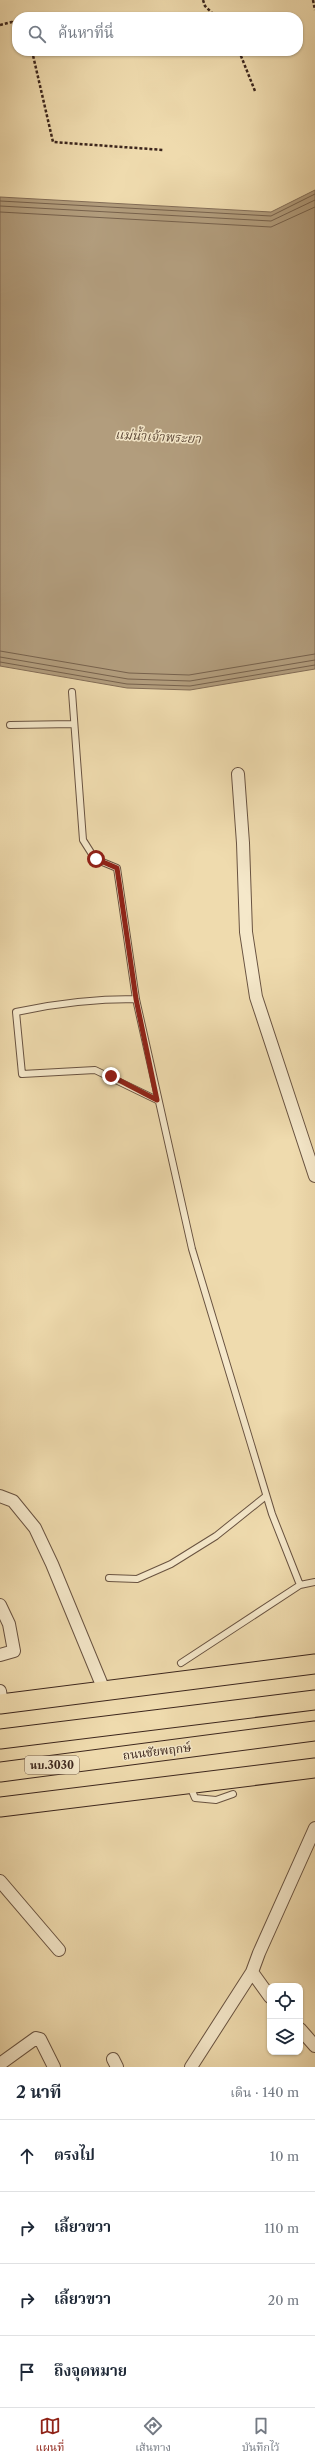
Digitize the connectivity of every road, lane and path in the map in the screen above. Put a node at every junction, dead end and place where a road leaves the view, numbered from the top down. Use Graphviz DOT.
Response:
graph roads {
  1 [pos="203,0"];
  2 [pos="313,0"];
  3 [pos="315,10"];
  4 [pos="211,12"];
  5 [pos="12,22"];
  6 [pos="0,25"];
  7 [pos="33,56"];
  8 [pos="241,56"];
  9 [pos="255,91"];
  10 [pos="164,150"];
  11 [pos="72,692"];
  12 [pos="74,724"];
  13 [pos="10,725"];
  14 [pos="238,774"];
  15 [pos="136,999"];
  16 [pos="157,1100"];
  17 [pos="315,1176"];
  18 [pos="0,1496"];
  19 [pos="266,1496"];
  20 [pos="109,1578"];
  21 [pos="315,1582"];
  22 [pos="300,1584"];
  23 [pos="0,1605"];
  24 [pos="0,1655"];
  25 [pos="181,1664"];
  26 [pos="315,1664"];
  27 [pos="104,1690"];
  28 [pos="1,1700"];
  29 [pos="315,1700"];
  30 [pos="315,1731"];
  31 [pos="0,1739"];
  32 [pos="315,1768"];
  33 [pos="0,1772"];
  34 [pos="189,1782"];
  35 [pos="233,1794"];
  36 [pos="0,1807"];
  37 [pos="315,1828"];
  38 [pos="0,1881"];
  39 [pos="59,1950"];
  40 [pos="252,1972"];
  41 [pos="267,1993"];
  42 [pos="303,2032"];
  43 [pos="315,2046"];
  44 [pos="0,2064"];
  45 [pos="54,2067"];
  46 [pos="191,2067"];
  1 -- 4 [label="path"];
  2 -- 3 [label="path"];
  5 -- 6 [label="path"];
  7 -- 10 [label="path"];
  8 -- 9 [label="path"];
  11 -- 12 [label="lane"];
  12 -- 13 [label="lane"];
  12 -- 15 [label="lane"];
  14 -- 17 [label="street"];
  15 -- 16 [label="lane"];
  15 -- 16 [label="lane"];
  16 -- 19 [label="lane"];
  18 -- 27 [label="street"];
  19 -- 20 [label="lane"];
  19 -- 22 [label="lane"];
  21 -- 22 [label="lane"];
  22 -- 25 [label="lane"];
  23 -- 24 [label="street"];
  26 -- 27 [label="main road"];
  27 -- 28 [label="main road"];
  29 -- 31 [label="main road"];
  30 -- 33 [label="main road, ถนนชัยพฤกษ์ / นบ.3030"];
  32 -- 34 [label="main road"];
  34 -- 35 [label="lane"];
  34 -- 36 [label="main road"];
  37 -- 40 [label="street"];
  38 -- 39 [label="street"];
  40 -- 41 [label="street"];
  40 -- 46 [label="street"];
  42 -- 43 [label="street"];
  44 -- 45 [label="street"];
}
